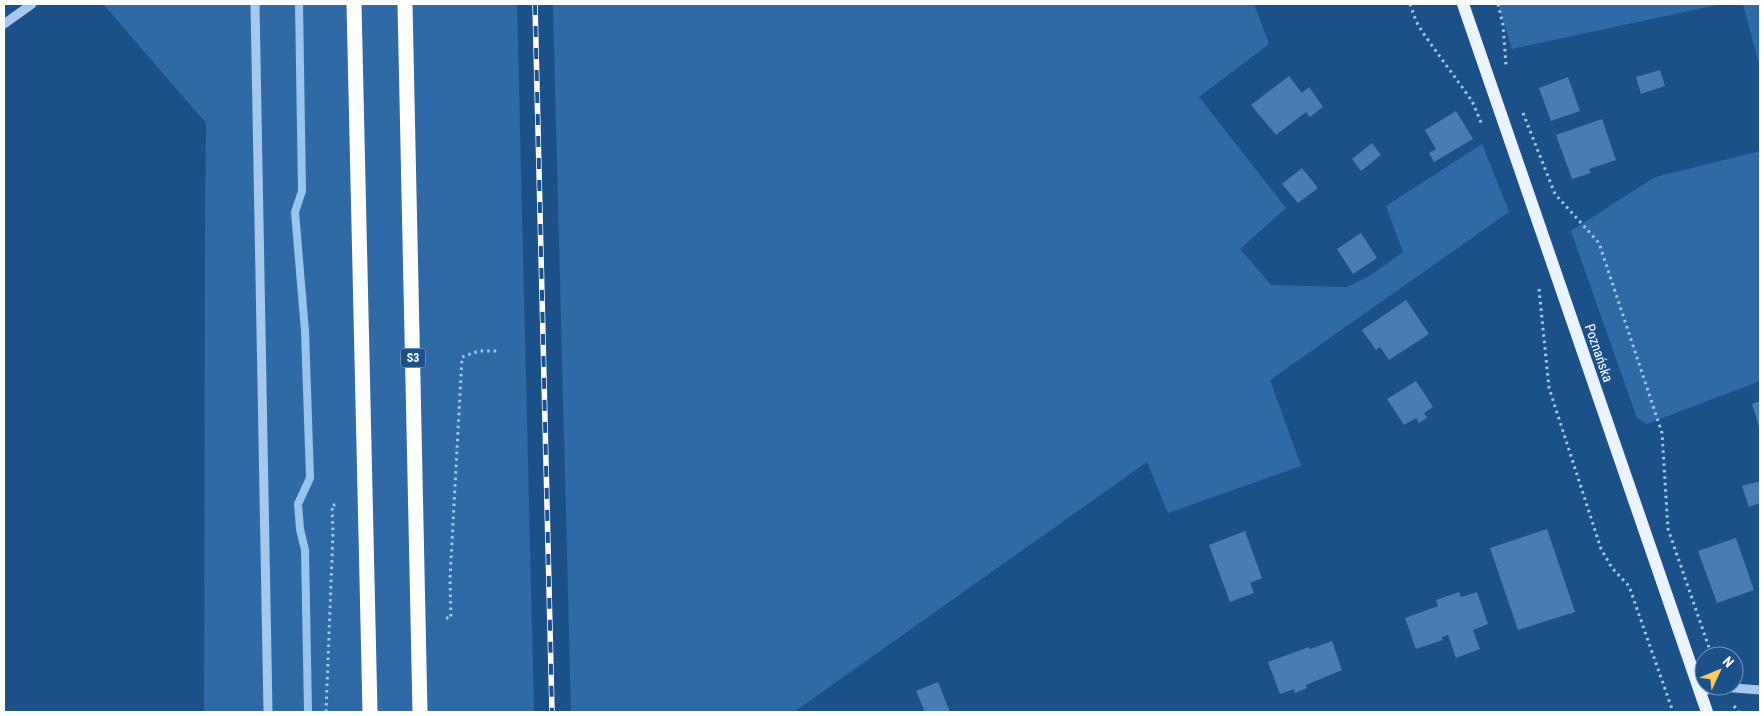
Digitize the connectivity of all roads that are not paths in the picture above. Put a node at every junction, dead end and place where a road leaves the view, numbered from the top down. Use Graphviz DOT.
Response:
graph roads {
  1 [pos="32,4"];
  2 [pos="256,4"];
  3 [pos="354,4"];
  4 [pos="405,4"];
  5 [pos="1463,4"];
  6 [pos="4,24"];
  7 [pos="1694,674"];
  8 [pos="1744,689"];
  9 [pos="1760,690"];
  10 [pos="1702,696"];
  11 [pos="268,712"];
  12 [pos="370,712"];
  13 [pos="420,712"];
  14 [pos="1707,712"];
  1 -- 6 [label="street"];
  2 -- 11 [label="street"];
  3 -- 12 [label="highway"];
  4 -- 13 [label="highway, S3"];
  5 -- 7 [label="main road, Poznańska"];
  8 -- 9 [label="street"];
  10 -- 14 [label="main road, Poznańska"];
}
